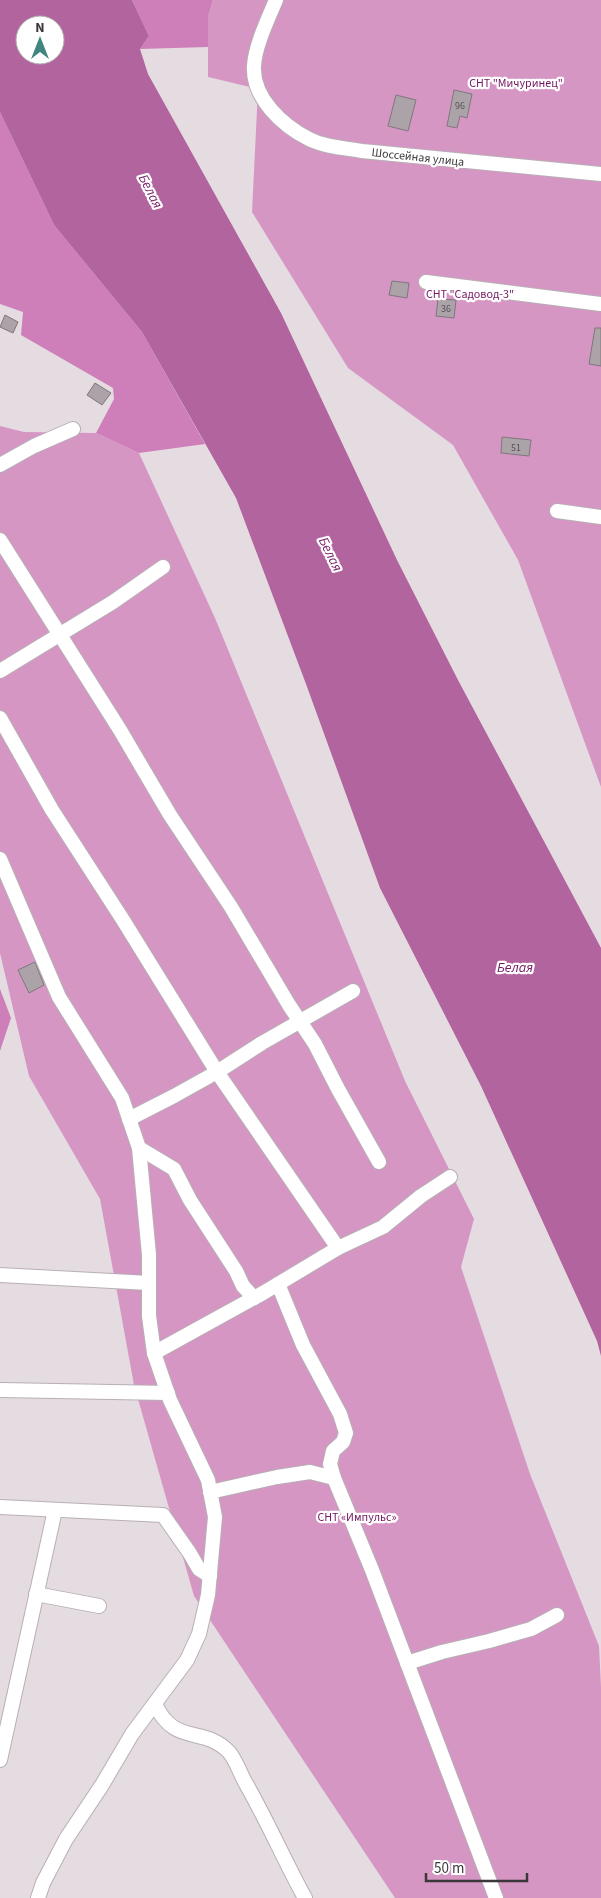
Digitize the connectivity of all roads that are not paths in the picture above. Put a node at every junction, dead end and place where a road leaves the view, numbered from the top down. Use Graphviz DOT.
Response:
graph roads {
  1 [pos="276,0"];
  2 [pos="601,174"];
  3 [pos="426,282"];
  4 [pos="601,304"];
  5 [pos="73,429"];
  6 [pos="0,466"];
  7 [pos="557,511"];
  8 [pos="601,517"];
  9 [pos="0,540"];
  10 [pos="163,567"];
  11 [pos="59,634"];
  12 [pos="0,671"];
  13 [pos="0,718"];
  14 [pos="0,859"];
  15 [pos="353,991"];
  16 [pos="300,1022"];
  17 [pos="217,1072"];
  18 [pos="129,1119"];
  19 [pos="139,1148"];
  20 [pos="379,1162"];
  21 [pos="450,1177"];
  22 [pos="338,1248"];
  23 [pos="0,1275"];
  24 [pos="149,1283"];
  25 [pos="278,1284"];
  26 [pos="254,1298"];
  27 [pos="154,1353"];
  28 [pos="0,1390"];
  29 [pos="168,1393"];
  30 [pos="334,1478"];
  31 [pos="210,1492"];
  32 [pos="0,1507"];
  33 [pos="55,1510"];
  34 [pos="210,1576"];
  35 [pos="36,1594"];
  36 [pos="99,1606"];
  37 [pos="557,1615"];
  38 [pos="406,1663"];
  39 [pos="155,1704"];
  40 [pos="0,1760"];
  41 [pos="38,1898"];
  42 [pos="305,1898"];
  43 [pos="496,1898"];
  1 -- 2 [label="street, Шоссейная улица"];
  3 -- 4 [label="street"];
  5 -- 6 [label="street"];
  7 -- 8 [label="street"];
  9 -- 11 [label="street"];
  10 -- 11 [label="street"];
  11 -- 12 [label="street"];
  11 -- 16 [label="street"];
  13 -- 17 [label="street"];
  14 -- 18 [label="street"];
  15 -- 16 [label="street"];
  16 -- 17 [label="street"];
  16 -- 20 [label="street"];
  17 -- 18 [label="street"];
  17 -- 22 [label="street"];
  18 -- 19 [label="street"];
  19 -- 24 [label="street"];
  19 -- 26 [label="street"];
  21 -- 22 [label="street"];
  22 -- 25 [label="street"];
  23 -- 24 [label="street"];
  24 -- 27 [label="street"];
  25 -- 26 [label="street"];
  25 -- 30 [label="street"];
  26 -- 27 [label="street"];
  27 -- 29 [label="street"];
  28 -- 29 [label="street"];
  29 -- 31 [label="street"];
  30 -- 31 [label="street"];
  30 -- 38 [label="street"];
  31 -- 34 [label="street"];
  32 -- 33 [label="street"];
  33 -- 34 [label="street"];
  33 -- 35 [label="street"];
  34 -- 39 [label="street"];
  35 -- 36 [label="street"];
  35 -- 40 [label="street"];
  37 -- 38 [label="street"];
  38 -- 43 [label="street"];
  39 -- 41 [label="street"];
  39 -- 42 [label="street"];
}
